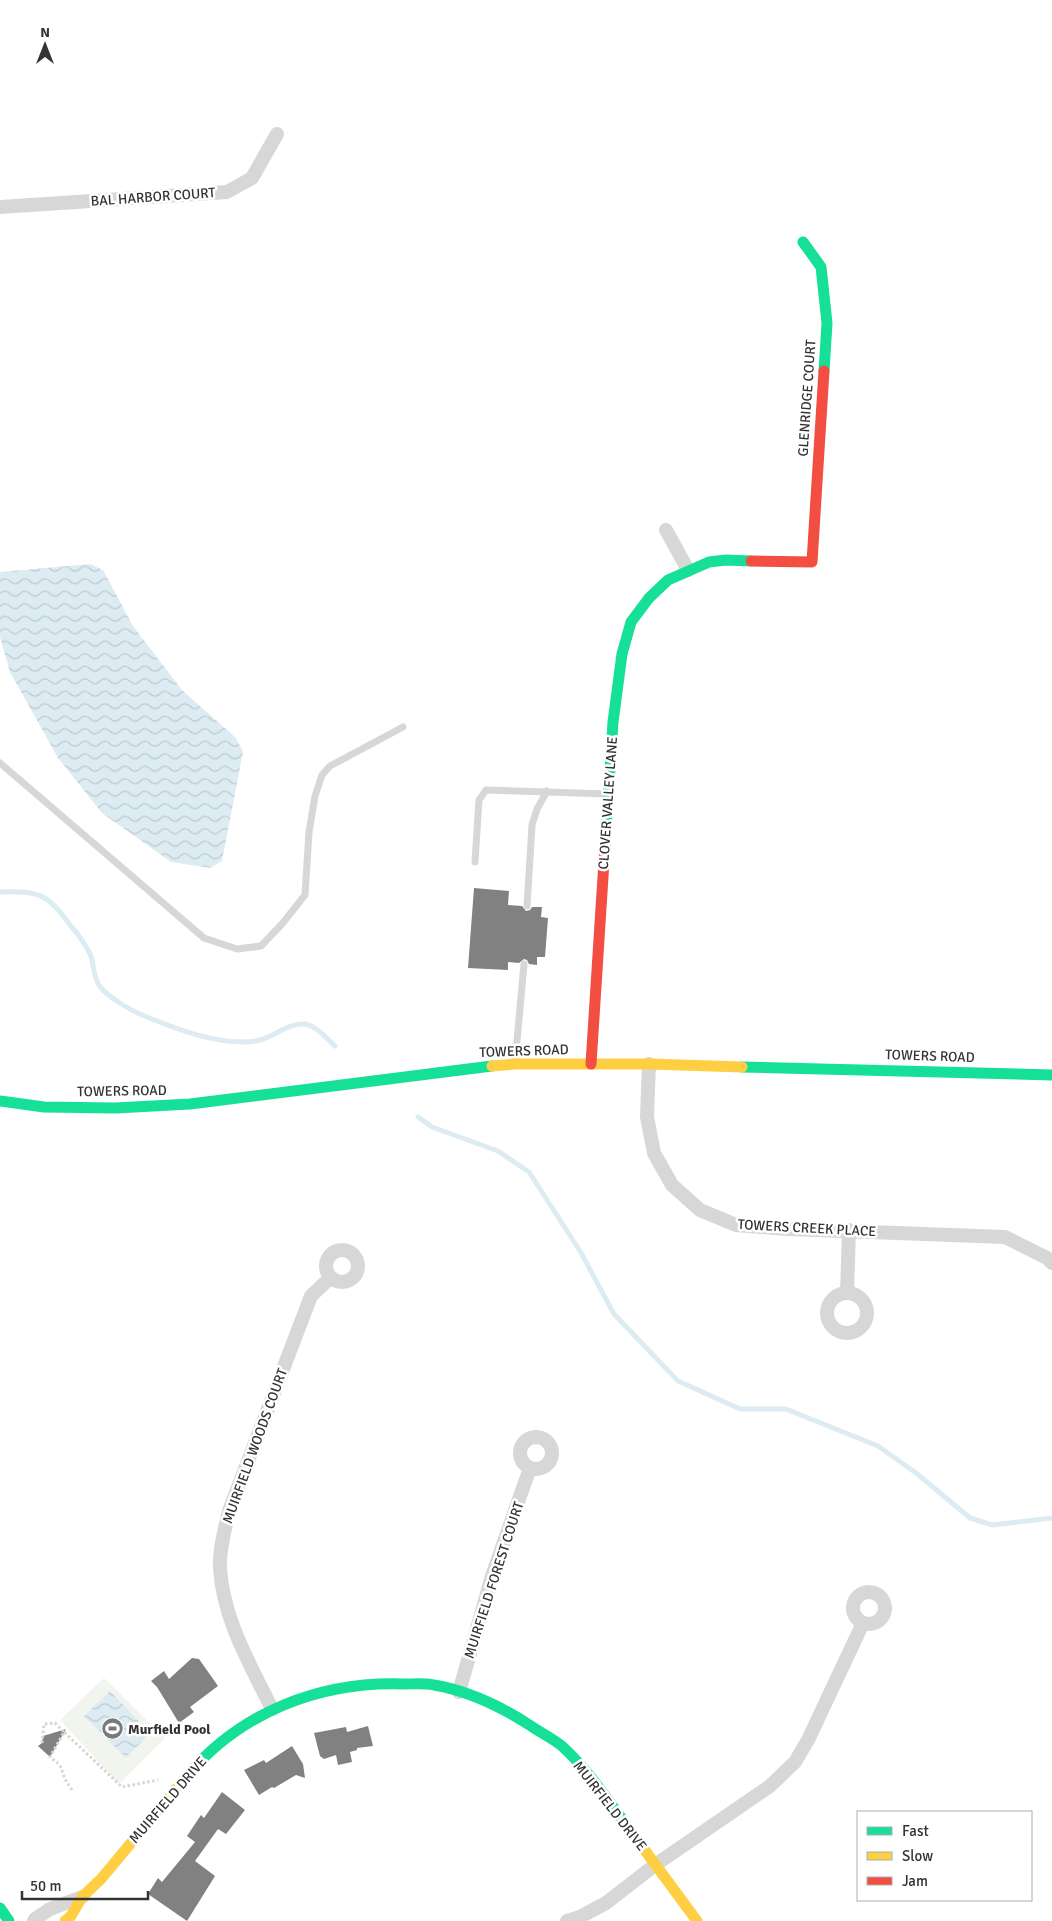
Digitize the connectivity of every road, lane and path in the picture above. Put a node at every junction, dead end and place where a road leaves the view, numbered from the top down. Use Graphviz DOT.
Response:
graph roads {
  1 [pos="277,134"];
  2 [pos="0,207"];
  3 [pos="803,242"];
  4 [pos="666,530"];
  5 [pos="812,562"];
  6 [pos="688,570"];
  7 [pos="403,727"];
  8 [pos="0,763"];
  9 [pos="547,791"];
  10 [pos="608,794"];
  11 [pos="475,862"];
  12 [pos="527,906"];
  13 [pos="524,964"];
  14 [pos="515,1064"];
  15 [pos="591,1064"];
  16 [pos="649,1064"];
  17 [pos="1052,1075"];
  18 [pos="0,1101"];
  19 [pos="849,1230"];
  20 [pos="1050,1258"];
  21 [pos="331,1277"];
  22 [pos="847,1293"];
  23 [pos="530,1468"];
  24 [pos="863,1623"];
  25 [pos="459,1692"];
  26 [pos="272,1709"];
  27 [pos="64,1732"];
  28 [pos="42,1743"];
  29 [pos="158,1780"];
  30 [pos="72,1790"];
  31 [pos="655,1865"];
  32 [pos="82,1897"];
  33 [pos="0,1908"];
  34 [pos="9,1921"];
  35 [pos="34,1921"];
  36 [pos="65,1921"];
  37 [pos="567,1921"];
  38 [pos="696,1921"];
  1 -- 2 [label="street, BAL HARBOR COURT"];
  3 -- 5 [label="street, GLENRIDGE COURT"];
  4 -- 6 [label="street"];
  5 -- 6 [label="street, CLOVER VALLEY LANE"];
  6 -- 10 [label="street, CLOVER VALLEY LANE"];
  7 -- 8 [label="lane"];
  9 -- 10 [label="lane"];
  9 -- 11 [label="lane"];
  9 -- 12 [label="lane"];
  10 -- 15 [label="street, CLOVER VALLEY LANE"];
  13 -- 14 [label="lane"];
  14 -- 15 [label="street, TOWERS ROAD"];
  14 -- 18 [label="street, TOWERS ROAD"];
  15 -- 16 [label="street, TOWERS ROAD"];
  16 -- 17 [label="street, TOWERS ROAD"];
  16 -- 19 [label="street, TOWERS CREEK PLACE"];
  19 -- 20 [label="street, TOWERS CREEK PLACE"];
  19 -- 22 [label="street"];
  21 -- 26 [label="street, MUIRFIELD WOODS COURT"];
  23 -- 25 [label="street, MUIRFIELD FOREST COURT"];
  24 -- 31 [label="street"];
  25 -- 26 [label="street, MUIRFIELD DRIVE"];
  25 -- 31 [label="street, MUIRFIELD DRIVE"];
  26 -- 32 [label="street, MUIRFIELD DRIVE"];
  27 -- 28 [label="path"];
  27 -- 29 [label="path"];
  27 -- 30 [label="path"];
  31 -- 37 [label="street"];
  31 -- 38 [label="street, MUIRFIELD DRIVE"];
  32 -- 35 [label="street, MUIRFIELD DRIVE"];
  32 -- 36 [label="street, MUIRFIELD DRIVE"];
  33 -- 34 [label="street"];
}
